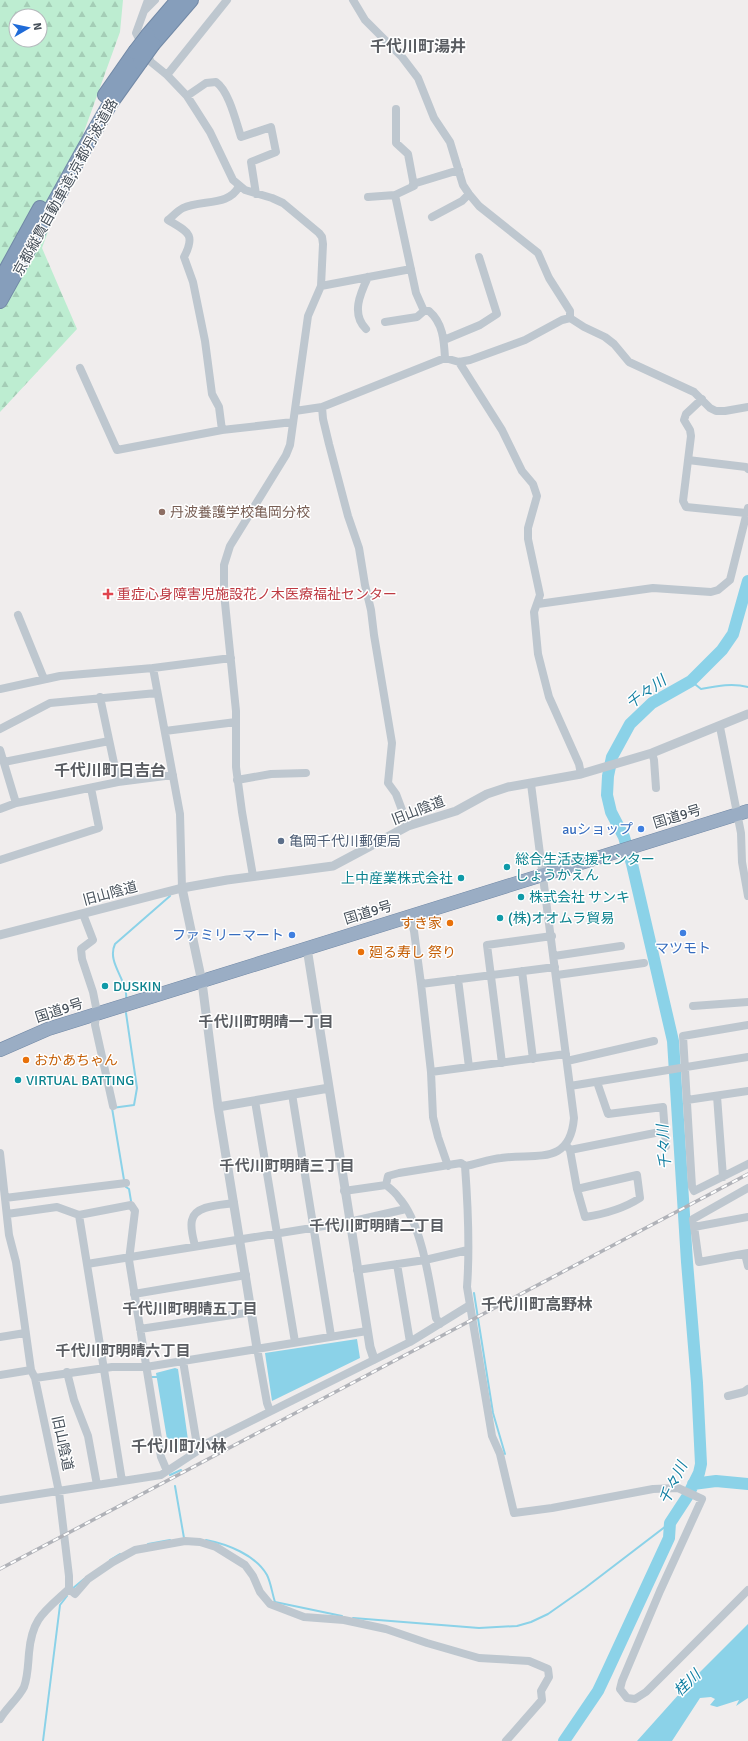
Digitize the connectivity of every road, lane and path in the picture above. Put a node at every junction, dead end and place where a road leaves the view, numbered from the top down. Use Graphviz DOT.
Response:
graph roads {
  1 [pos="148,0"];
  2 [pos="155,0"];
  3 [pos="178,0"];
  4 [pos="191,0"];
  5 [pos="227,0"];
  6 [pos="353,0"];
  7 [pos="143,12"];
  8 [pos="150,39"];
  9 [pos="137,57"];
  10 [pos="167,75"];
  11 [pos="187,96"];
  12 [pos="396,109"];
  13 [pos="459,170"];
  14 [pos="413,184"];
  15 [pos="239,186"];
  16 [pos="256,194"];
  17 [pos="469,194"];
  18 [pos="395,195"];
  19 [pos="368,197"];
  20 [pos="432,217"];
  21 [pos="479,257"];
  22 [pos="411,269"];
  23 [pos="368,277"];
  24 [pos="0,281"];
  25 [pos="321,286"];
  26 [pos="0,301"];
  27 [pos="424,310"];
  28 [pos="570,318"];
  29 [pos="385,322"];
  30 [pos="366,329"];
  31 [pos="444,340"];
  32 [pos="445,358"];
  33 [pos="459,362"];
  34 [pos="80,368"];
  35 [pos="702,399"];
  36 [pos="322,407"];
  37 [pos="748,407"];
  38 [pos="295,411"];
  39 [pos="293,422"];
  40 [pos="222,430"];
  41 [pos="688,460"];
  42 [pos="748,468"];
  43 [pos="747,511"];
  44 [pos="538,604"];
  45 [pos="18,615"];
  46 [pos="231,658"];
  47 [pos="153,668"];
  48 [pos="44,679"];
  49 [pos="0,689"];
  50 [pos="157,693"];
  51 [pos="100,697"];
  52 [pos="748,714"];
  53 [pos="236,722"];
  54 [pos="720,727"];
  55 [pos="0,729"];
  56 [pos="165,731"];
  57 [pos="109,741"];
  58 [pos="0,750"];
  59 [pos="652,753"];
  60 [pos="4,762"];
  61 [pos="306,773"];
  62 [pos="173,774"];
  63 [pos="581,774"];
  64 [pos="237,780"];
  65 [pos="118,782"];
  66 [pos="531,784"];
  67 [pos="91,788"];
  68 [pos="656,788"];
  69 [pos="16,803"];
  70 [pos="0,810"];
  71 [pos="742,813"];
  72 [pos="408,826"];
  73 [pos="0,860"];
  74 [pos="543,874"];
  75 [pos="254,876"];
  76 [pos="182,888"];
  77 [pos="748,896"];
  78 [pos="83,914"];
  79 [pos="410,916"];
  80 [pos="0,935"];
  81 [pos="552,936"];
  82 [pos="621,946"];
  83 [pos="307,948"];
  84 [pos="554,956"];
  85 [pos="644,963"];
  86 [pos="522,971"];
  87 [pos="556,971"];
  88 [pos="491,975"];
  89 [pos="458,979"];
  90 [pos="202,982"];
  91 [pos="421,984"];
  92 [pos="748,1002"];
  93 [pos="693,1006"];
  94 [pos="95,1015"];
  95 [pos="748,1025"];
  96 [pos="654,1041"];
  97 [pos="0,1050"];
  98 [pos="748,1057"];
  99 [pos="566,1058"];
  100 [pos="533,1059"];
  101 [pos="502,1063"];
  102 [pos="469,1067"];
  103 [pos="683,1067"];
  104 [pos="431,1072"];
  105 [pos="597,1082"];
  106 [pos="570,1086"];
  107 [pos="329,1088"];
  108 [pos="748,1091"];
  109 [pos="292,1094"];
  110 [pos="717,1096"];
  111 [pos="255,1100"];
  112 [pos="687,1100"];
  113 [pos="113,1106"];
  114 [pos="218,1107"];
  115 [pos="665,1131"];
  116 [pos="666,1146"];
  117 [pos="568,1147"];
  118 [pos="0,1153"];
  119 [pos="748,1164"];
  120 [pos="448,1166"];
  121 [pos="464,1166"];
  122 [pos="723,1177"];
  123 [pos="126,1183"];
  124 [pos="386,1185"];
  125 [pos="577,1188"];
  126 [pos="748,1188"];
  127 [pos="344,1191"];
  128 [pos="3,1201"];
  129 [pos="234,1203"];
  130 [pos="406,1209"];
  131 [pos="7,1214"];
  132 [pos="79,1215"];
  133 [pos="748,1216"];
  134 [pos="349,1222"];
  135 [pos="694,1227"];
  136 [pos="313,1228"];
  137 [pos="277,1233"];
  138 [pos="240,1239"];
  139 [pos="195,1246"];
  140 [pos="468,1250"];
  141 [pos="747,1254"];
  142 [pos="130,1257"];
  143 [pos="425,1260"];
  144 [pos="87,1264"];
  145 [pos="397,1264"];
  146 [pos="748,1266"];
  147 [pos="357,1270"];
  148 [pos="246,1275"];
  149 [pos="134,1294"];
  150 [pos="470,1305"];
  151 [pos="252,1312"];
  152 [pos="440,1324"];
  153 [pos="140,1329"];
  154 [pos="367,1331"];
  155 [pos="25,1333"];
  156 [pos="331,1336"];
  157 [pos="0,1337"];
  158 [pos="295,1342"];
  159 [pos="410,1342"];
  160 [pos="257,1348"];
  161 [pos="374,1359"];
  162 [pos="183,1361"];
  163 [pos="146,1367"];
  164 [pos="104,1369"];
  165 [pos="31,1370"];
  166 [pos="67,1372"];
  167 [pos="0,1375"];
  168 [pos="35,1378"];
  169 [pos="748,1388"];
  170 [pos="728,1396"];
  171 [pos="270,1411"];
  172 [pos="201,1446"];
  173 [pos="167,1471"];
  174 [pos="122,1481"];
  175 [pos="97,1485"];
  176 [pos="59,1492"];
  177 [pos="0,1500"];
  178 [pos="69,1589"];
  179 [pos="748,1590"];
  180 [pos="0,1718"];
  181 [pos="506,1741"];
  1 -- 7 [label="street"];
  2 -- 7 [label="street"];
  3 -- 8 [label="highway, 京都縦貫自動車道;京都丹波道路"];
  4 -- 8 [label="highway, 京都縦貫自動車道;京都丹波道路"];
  5 -- 10 [label="street"];
  6 -- 13 [label="street"];
  7 -- 10 [label="street"];
  8 -- 9 [label="highway, 京都縦貫自動車道;京都丹波道路, bridge"];
  9 -- 24 [label="highway, 京都縦貫自動車道;京都丹波道路"];
  9 -- 26 [label="highway, 京都縦貫自動車道;京都丹波道路"];
  10 -- 11 [label="street"];
  11 -- 15 [label="street"];
  11 -- 16 [label="street"];
  12 -- 14 [label="street"];
  13 -- 14 [label="street"];
  13 -- 17 [label="street"];
  14 -- 18 [label="street"];
  15 -- 16 [label="street"];
  15 -- 40 [label="street"];
  16 -- 25 [label="street"];
  17 -- 20 [label="street"];
  17 -- 28 [label="street"];
  18 -- 19 [label="street"];
  18 -- 22 [label="street"];
  21 -- 31 [label="street"];
  22 -- 23 [label="street"];
  22 -- 27 [label="street"];
  23 -- 25 [label="street"];
  23 -- 30 [label="street"];
  25 -- 38 [label="street"];
  27 -- 29 [label="street"];
  27 -- 31 [label="street"];
  28 -- 33 [label="street"];
  28 -- 35 [label="street"];
  31 -- 32 [label="street"];
  32 -- 33 [label="street"];
  32 -- 36 [label="street"];
  33 -- 44 [label="street"];
  34 -- 40 [label="street"];
  35 -- 37 [label="street"];
  35 -- 41 [label="street"];
  36 -- 38 [label="street"];
  36 -- 72 [label="street"];
  38 -- 39 [label="street"];
  39 -- 40 [label="street"];
  39 -- 46 [label="street"];
  41 -- 42 [label="street"];
  41 -- 43 [label="street"];
  43 -- 44 [label="street"];
  44 -- 63 [label="street"];
  45 -- 48 [label="street"];
  46 -- 47 [label="street"];
  46 -- 53 [label="street"];
  47 -- 48 [label="street"];
  47 -- 50 [label="street"];
  48 -- 49 [label="street"];
  50 -- 51 [label="street"];
  50 -- 56 [label="street"];
  51 -- 55 [label="street"];
  51 -- 57 [label="street"];
  52 -- 54 [label="street, 旧山陰道"];
  53 -- 56 [label="street"];
  53 -- 64 [label="street"];
  54 -- 59 [label="street, 旧山陰道"];
  54 -- 71 [label="street"];
  56 -- 62 [label="street"];
  57 -- 60 [label="street"];
  57 -- 65 [label="street"];
  58 -- 60 [label="street"];
  59 -- 63 [label="street, 旧山陰道"];
  59 -- 68 [label="street"];
  60 -- 69 [label="street"];
  61 -- 64 [label="street"];
  62 -- 65 [label="street"];
  62 -- 76 [label="street"];
  63 -- 66 [label="street, 旧山陰道"];
  64 -- 75 [label="street"];
  65 -- 67 [label="street"];
  66 -- 72 [label="street, 旧山陰道"];
  66 -- 74 [label="street"];
  67 -- 69 [label="street"];
  67 -- 73 [label="street"];
  69 -- 70 [label="street"];
  71 -- 74 [label="highway, 国道9号"];
  71 -- 77 [label="street"];
  72 -- 75 [label="street, 旧山陰道"];
  74 -- 79 [label="highway, 国道9号"];
  74 -- 81 [label="street"];
  75 -- 76 [label="street, 旧山陰道"];
  76 -- 78 [label="street, 旧山陰道"];
  76 -- 90 [label="street"];
  78 -- 80 [label="street, 旧山陰道"];
  78 -- 94 [label="street"];
  79 -- 83 [label="highway, 国道9号"];
  79 -- 91 [label="street"];
  81 -- 84 [label="street"];
  81 -- 88 [label="street"];
  82 -- 84 [label="street"];
  83 -- 90 [label="highway, 国道9号"];
  83 -- 107 [label="street"];
  84 -- 87 [label="street"];
  85 -- 87 [label="street"];
  86 -- 87 [label="street"];
  86 -- 88 [label="street"];
  86 -- 100 [label="street"];
  87 -- 99 [label="street"];
  88 -- 89 [label="street"];
  88 -- 101 [label="street"];
  89 -- 91 [label="street"];
  89 -- 102 [label="street"];
  90 -- 94 [label="highway, 国道9号"];
  90 -- 114 [label="street"];
  91 -- 104 [label="street"];
  92 -- 93 [label="street"];
  94 -- 97 [label="highway, 国道9号"];
  94 -- 113 [label="street"];
  95 -- 103 [label="street"];
  96 -- 99 [label="street"];
  98 -- 103 [label="street"];
  99 -- 100 [label="street"];
  99 -- 106 [label="street"];
  100 -- 101 [label="street"];
  101 -- 102 [label="street"];
  102 -- 104 [label="street"];
  103 -- 105 [label="street"];
  103 -- 112 [label="street"];
  104 -- 120 [label="street"];
  105 -- 106 [label="street"];
  105 -- 115 [label="street"];
  106 -- 117 [label="street"];
  107 -- 109 [label="street"];
  107 -- 127 [label="street"];
  108 -- 110 [label="street"];
  109 -- 111 [label="street"];
  109 -- 136 [label="street"];
  110 -- 112 [label="street"];
  110 -- 122 [label="street"];
  111 -- 114 [label="street"];
  111 -- 137 [label="street"];
  112 -- 122 [label="street"];
  114 -- 129 [label="street"];
  115 -- 116 [label="street"];
  115 -- 117 [label="street"];
  117 -- 121 [label="street"];
  117 -- 125 [label="street"];
  118 -- 128 [label="street, 旧山陰道"];
  119 -- 122 [label="street"];
  120 -- 121 [label="street"];
  120 -- 124 [label="street"];
  121 -- 140 [label="street"];
  123 -- 128 [label="street"];
  124 -- 127 [label="street"];
  124 -- 130 [label="street"];
  125 -- 125 [label="street"];
  126 -- 135 [label="street"];
  127 -- 134 [label="street"];
  128 -- 131 [label="street, 旧山陰道"];
  129 -- 138 [label="street"];
  129 -- 139 [label="street"];
  130 -- 134 [label="street"];
  130 -- 143 [label="street"];
  131 -- 132 [label="street"];
  131 -- 155 [label="street, 旧山陰道"];
  132 -- 142 [label="street"];
  132 -- 144 [label="street"];
  133 -- 135 [label="street"];
  134 -- 136 [label="street"];
  134 -- 147 [label="street"];
  135 -- 141 [label="street"];
  136 -- 137 [label="street"];
  136 -- 156 [label="street"];
  137 -- 138 [label="street"];
  137 -- 158 [label="street"];
  138 -- 139 [label="street"];
  138 -- 148 [label="street"];
  139 -- 142 [label="street"];
  140 -- 143 [label="street"];
  140 -- 150 [label="street"];
  141 -- 146 [label="street"];
  142 -- 144 [label="street"];
  142 -- 149 [label="street"];
  143 -- 145 [label="street"];
  143 -- 152 [label="street"];
  144 -- 164 [label="street"];
  145 -- 147 [label="street"];
  145 -- 159 [label="street"];
  147 -- 154 [label="street"];
  148 -- 149 [label="street"];
  148 -- 151 [label="street"];
  149 -- 153 [label="street"];
  150 -- 152 [label="street"];
  150 -- 179 [label="street"];
  151 -- 153 [label="street"];
  151 -- 160 [label="street"];
  152 -- 159 [label="street"];
  153 -- 163 [label="street"];
  154 -- 156 [label="street"];
  154 -- 161 [label="street"];
  155 -- 157 [label="street"];
  155 -- 165 [label="street, 旧山陰道"];
  156 -- 158 [label="street"];
  158 -- 160 [label="street"];
  159 -- 161 [label="street"];
  160 -- 162 [label="street"];
  160 -- 171 [label="street"];
  161 -- 171 [label="street"];
  162 -- 163 [label="street"];
  162 -- 172 [label="street"];
  163 -- 164 [label="street"];
  163 -- 173 [label="street"];
  164 -- 166 [label="street"];
  164 -- 174 [label="street"];
  165 -- 167 [label="street"];
  165 -- 168 [label="street, 旧山陰道"];
  166 -- 168 [label="street"];
  166 -- 175 [label="street"];
  168 -- 176 [label="street, 旧山陰道"];
  169 -- 170 [label="street"];
  171 -- 172 [label="street"];
  172 -- 173 [label="street"];
  173 -- 174 [label="street"];
  174 -- 175 [label="street"];
  175 -- 176 [label="street"];
  176 -- 177 [label="street"];
  176 -- 178 [label="street, 旧山陰道"];
  178 -- 180 [label="street"];
  178 -- 181 [label="street"];
}
